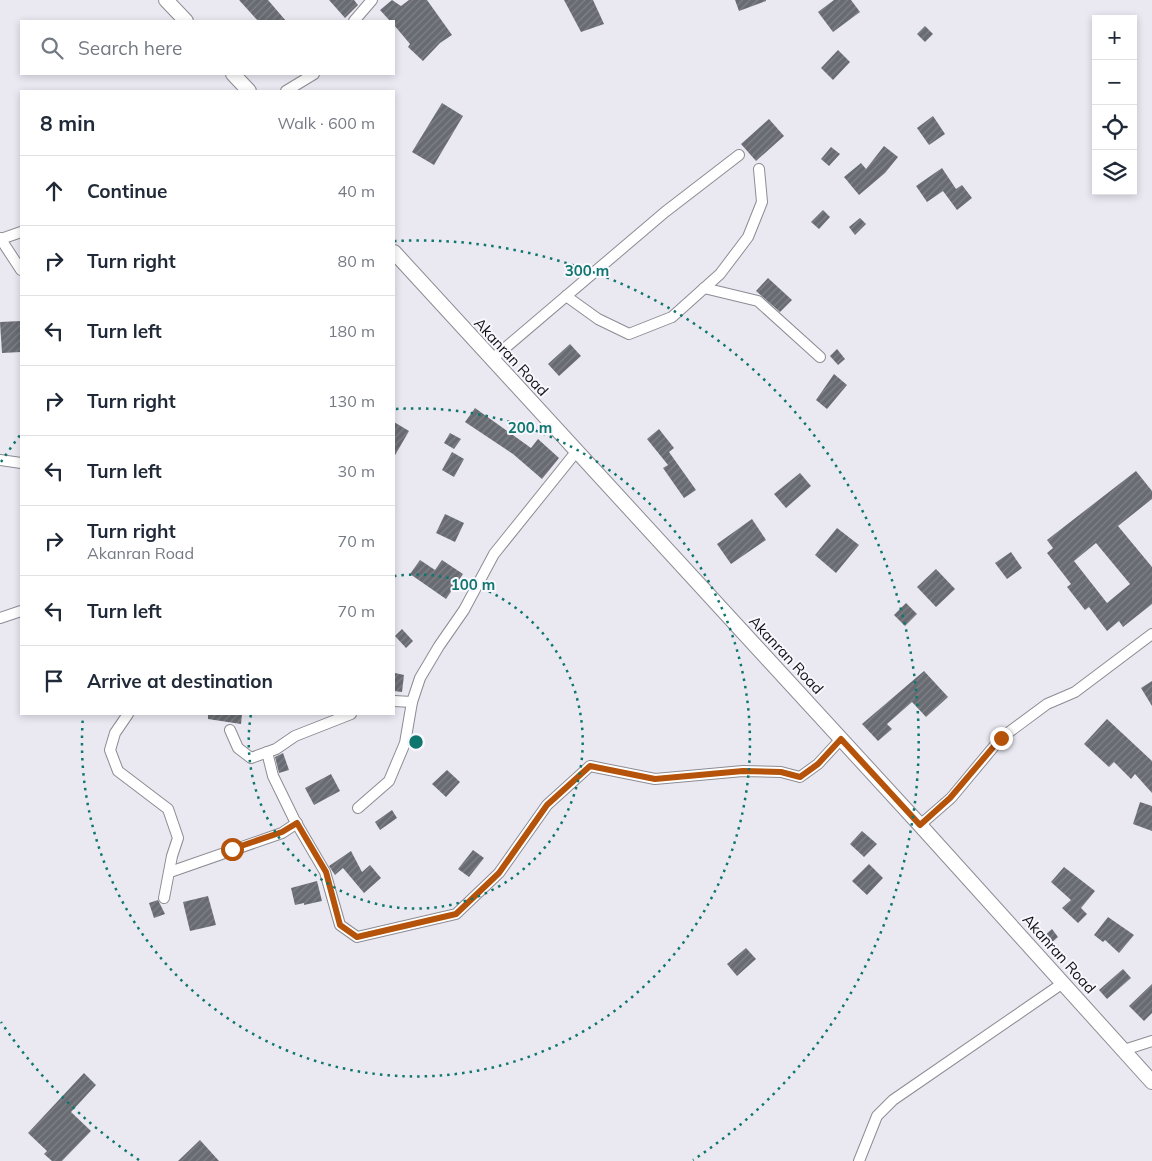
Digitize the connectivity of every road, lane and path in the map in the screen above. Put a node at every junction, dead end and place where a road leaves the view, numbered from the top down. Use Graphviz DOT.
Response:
graph roads {
  1 [pos="166,0"];
  2 [pos="372,0"];
  3 [pos="185,20"];
  4 [pos="355,20"];
  5 [pos="234,75"];
  6 [pos="312,75"];
  7 [pos="248,90"];
  8 [pos="288,90"];
  9 [pos="738,155"];
  10 [pos="759,169"];
  11 [pos="20,232"];
  12 [pos="1,238"];
  13 [pos="395,253"];
  14 [pos="20,268"];
  15 [pos="704,288"];
  16 [pos="566,296"];
  17 [pos="820,357"];
  18 [pos="491,360"];
  19 [pos="576,452"];
  20 [pos="0,460"];
  21 [pos="20,463"];
  22 [pos="20,611"];
  23 [pos="0,618"];
  24 [pos="1152,634"];
  25 [pos="395,701"];
  26 [pos="412,702"];
  27 [pos="127,715"];
  28 [pos="348,715"];
  29 [pos="230,730"];
  30 [pos="841,739"];
  31 [pos="267,752"];
  32 [pos="358,808"];
  33 [pos="297,823"];
  34 [pos="920,825"];
  35 [pos="170,872"];
  36 [pos="164,898"];
  37 [pos="1063,983"];
  38 [pos="1152,1041"];
  39 [pos="1124,1050"];
  40 [pos="1152,1082"];
  41 [pos="859,1161"];
  1 -- 3 [label="main road"];
  2 -- 4 [label="street"];
  5 -- 7 [label="main road"];
  6 -- 8 [label="street"];
  9 -- 16 [label="street"];
  10 -- 15 [label="street"];
  11 -- 12 [label="street"];
  12 -- 14 [label="street"];
  13 -- 18 [label="main road, Akanran Road"];
  15 -- 16 [label="street"];
  15 -- 17 [label="street"];
  16 -- 18 [label="street"];
  18 -- 19 [label="main road, Akanran Road"];
  19 -- 26 [label="street"];
  19 -- 30 [label="main road, Akanran Road"];
  20 -- 21 [label="street"];
  22 -- 23 [label="street"];
  24 -- 34 [label="street"];
  25 -- 26 [label="street"];
  26 -- 32 [label="street"];
  27 -- 35 [label="street"];
  28 -- 31 [label="street"];
  29 -- 31 [label="street"];
  30 -- 33 [label="street"];
  30 -- 34 [label="main road, Akanran Road"];
  31 -- 33 [label="street"];
  33 -- 35 [label="street"];
  34 -- 37 [label="main road, Akanran Road"];
  35 -- 36 [label="street"];
  37 -- 39 [label="main road, Akanran Road"];
  37 -- 41 [label="street"];
  38 -- 39 [label="street"];
  39 -- 40 [label="main road, Akanran Road"];
}
